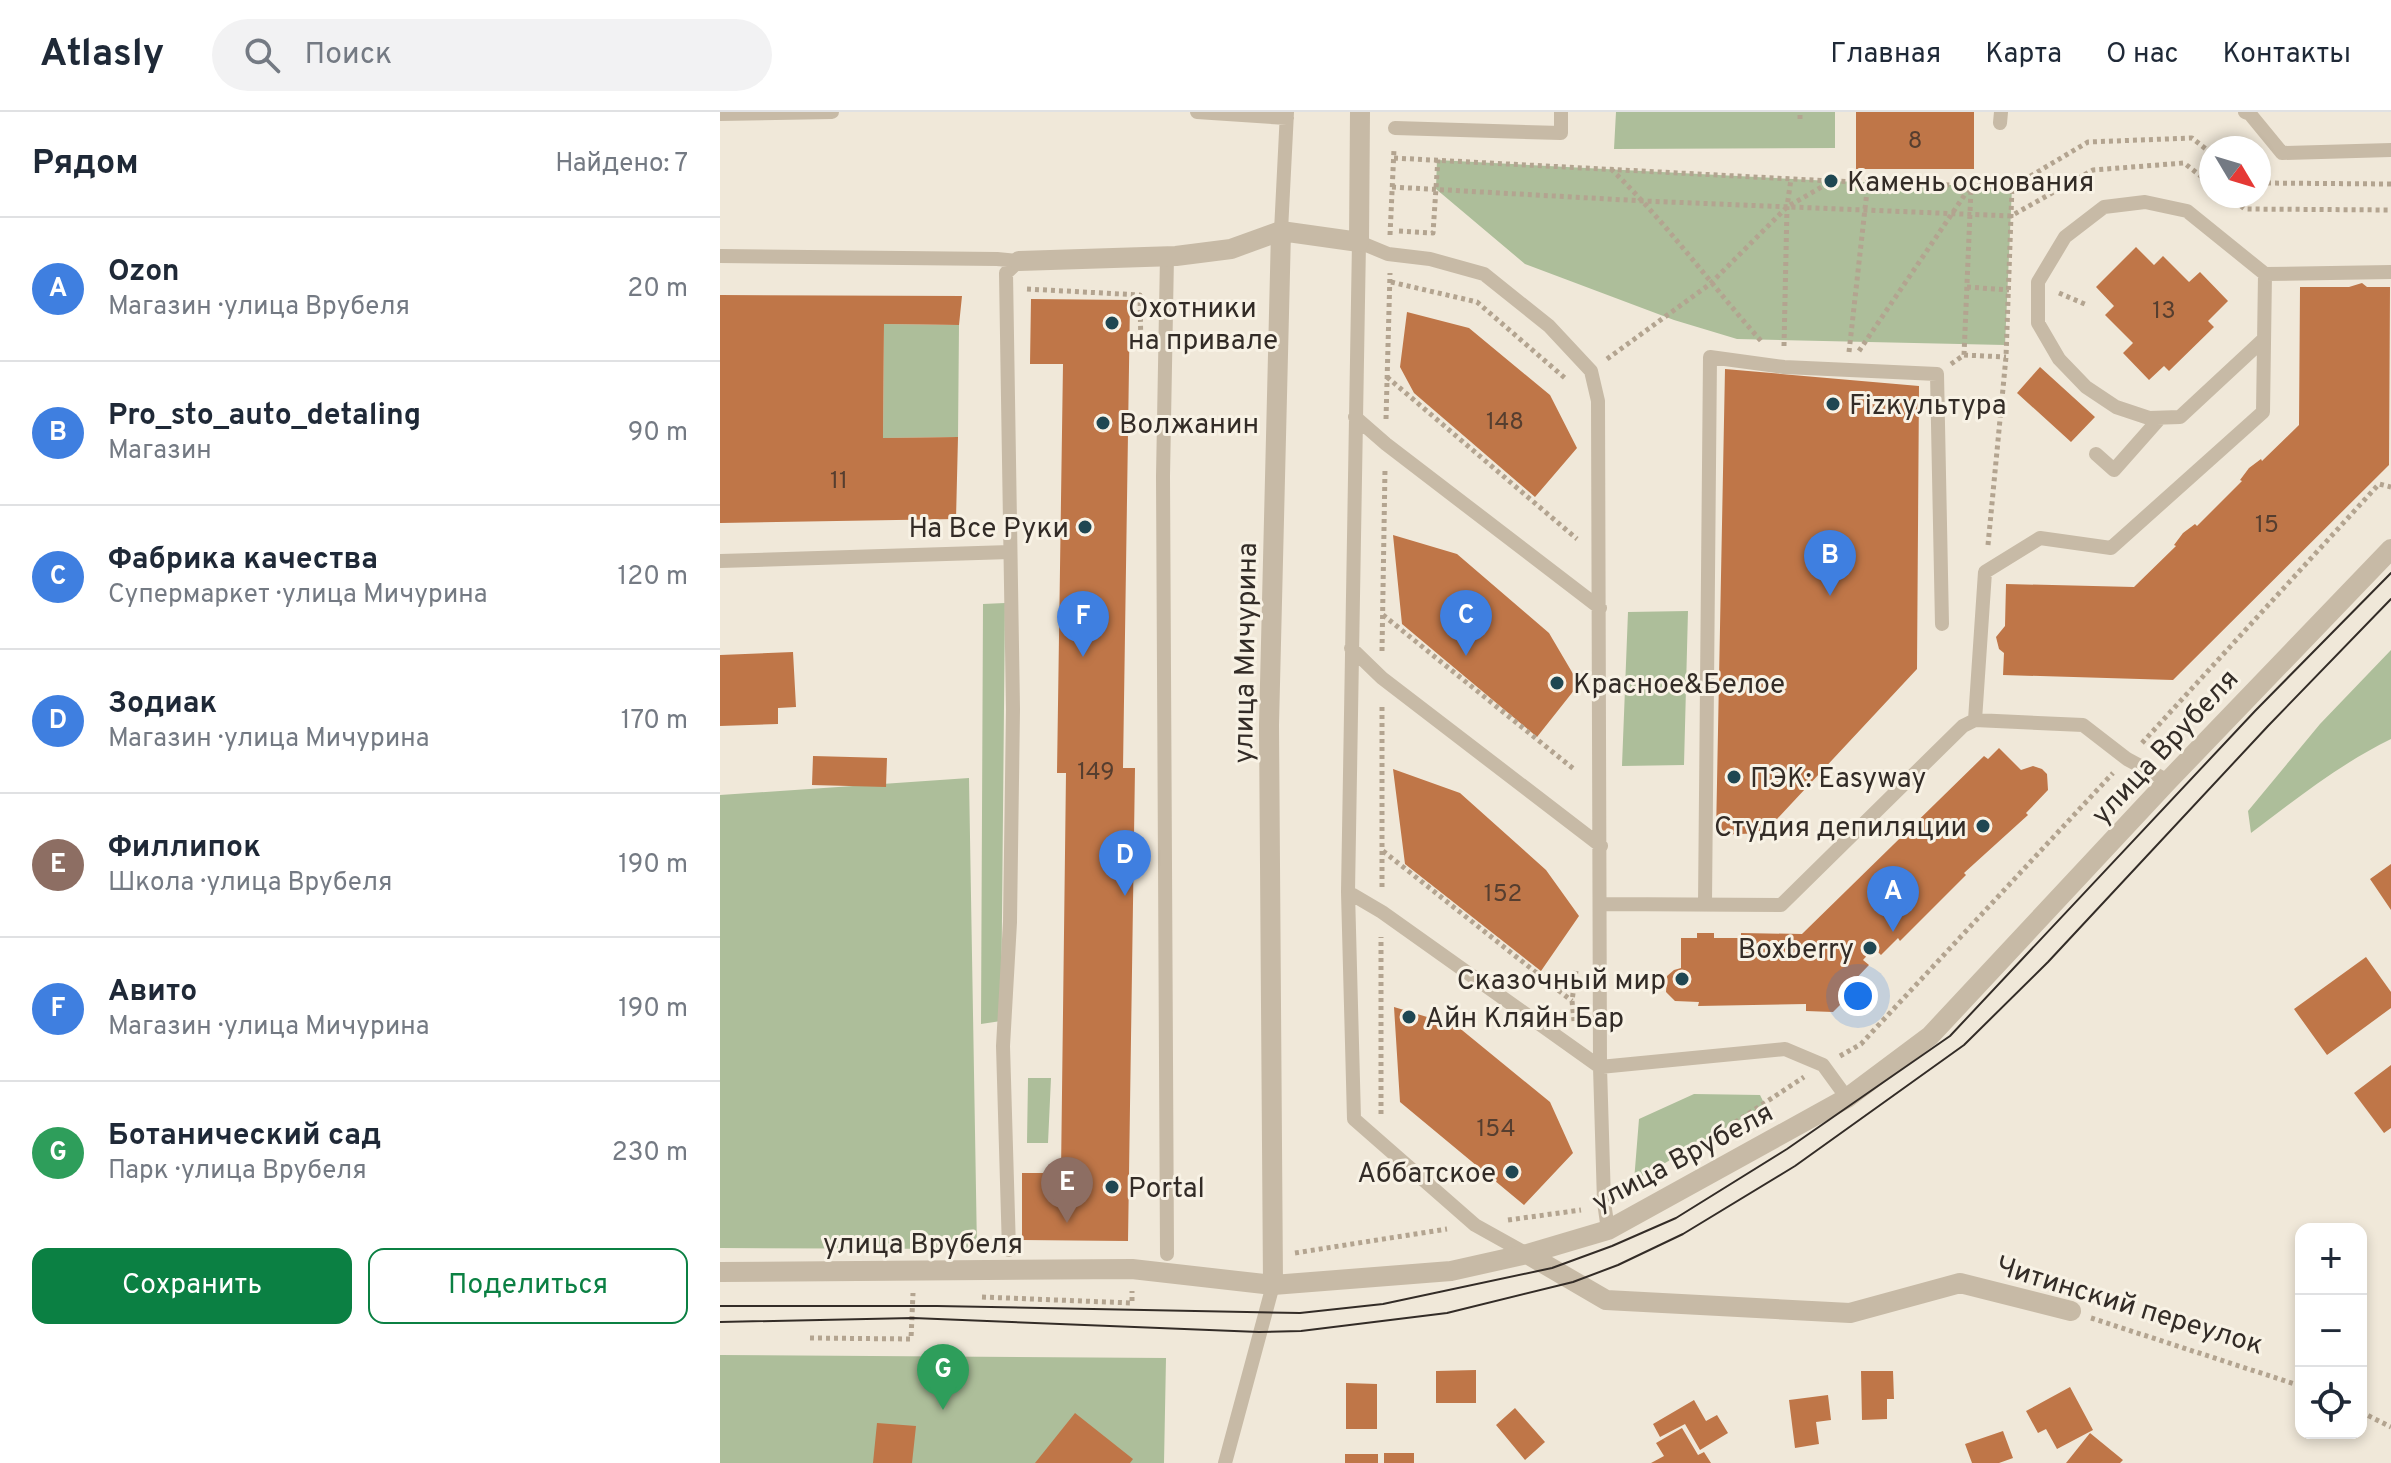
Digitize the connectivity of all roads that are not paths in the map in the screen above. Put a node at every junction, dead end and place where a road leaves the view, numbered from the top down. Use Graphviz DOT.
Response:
graph roads {
  1 [pos="832,112"];
  2 [pos="1197,112"];
  3 [pos="1360,112"];
  4 [pos="1561,112"];
  5 [pos="2249,113"];
  6 [pos="720,114"];
  7 [pos="1287,115"];
  8 [pos="1395,128"];
  9 [pos="2391,150"];
  10 [pos="1281,231"];
  11 [pos="1359,242"];
  12 [pos="720,256"];
  13 [pos="1167,256"];
  14 [pos="1019,261"];
  15 [pos="2391,272"];
  16 [pos="2265,274"];
  17 [pos="2264,339"];
  18 [pos="1355,417"];
  19 [pos="2160,418"];
  20 [pos="2096,454"];
  21 [pos="2391,549"];
  22 [pos="1010,552"];
  23 [pos="720,561"];
  24 [pos="1600,608"];
  25 [pos="1942,624"];
  26 [pos="1351,648"];
  27 [pos="1975,720"];
  28 [pos="2168,781"];
  29 [pos="1601,846"];
  30 [pos="1348,892"];
  31 [pos="1601,904"];
  32 [pos="1705,904"];
  33 [pos="1600,1067"];
  34 [pos="1847,1098"];
  35 [pos="1608,1230"];
  36 [pos="1009,1250"];
  37 [pos="1167,1254"];
  38 [pos="1527,1254"];
  39 [pos="720,1272"];
  40 [pos="1273,1285"];
  41 [pos="2071,1311"];
  42 [pos="1225,1463"];
  1 -- 6 [label="lane"];
  2 -- 7 [label="lane"];
  3 -- 11 [label="street"];
  4 -- 8 [label="lane"];
  5 -- 9 [label="lane"];
  7 -- 10 [label="lane"];
  10 -- 11 [label="street"];
  10 -- 13 [label="street"];
  10 -- 40 [label="street, улица Мичурина"];
  11 -- 18 [label="lane"];
  11 -- 24 [label="lane"];
  12 -- 14 [label="lane"];
  13 -- 14 [label="street"];
  13 -- 37 [label="lane"];
  14 -- 22 [label="lane"];
  15 -- 16 [label="lane"];
  16 -- 17 [label="lane"];
  16 -- 19 [label="lane"];
  17 -- 19 [label="lane"];
  17 -- 27 [label="lane"];
  18 -- 24 [label="lane"];
  18 -- 26 [label="lane"];
  19 -- 20 [label="lane"];
  21 -- 28 [label="street, улица Врубеля"];
  22 -- 23 [label="lane"];
  22 -- 36 [label="lane"];
  24 -- 29 [label="lane"];
  25 -- 32 [label="lane"];
  26 -- 29 [label="lane"];
  26 -- 30 [label="lane"];
  27 -- 28 [label="lane"];
  27 -- 32 [label="lane"];
  28 -- 34 [label="street, улица Врубеля"];
  29 -- 31 [label="lane"];
  30 -- 33 [label="lane"];
  30 -- 38 [label="lane"];
  31 -- 32 [label="lane"];
  31 -- 33 [label="lane"];
  33 -- 34 [label="lane"];
  33 -- 35 [label="lane"];
  34 -- 35 [label="street, улица Врубеля"];
  35 -- 38 [label="street, улица Врубеля"];
  38 -- 40 [label="street, улица Врубеля"];
  38 -- 41 [label="street, Читинский переулок"];
  39 -- 40 [label="street, улица Врубеля"];
  40 -- 42 [label="lane"];
}
